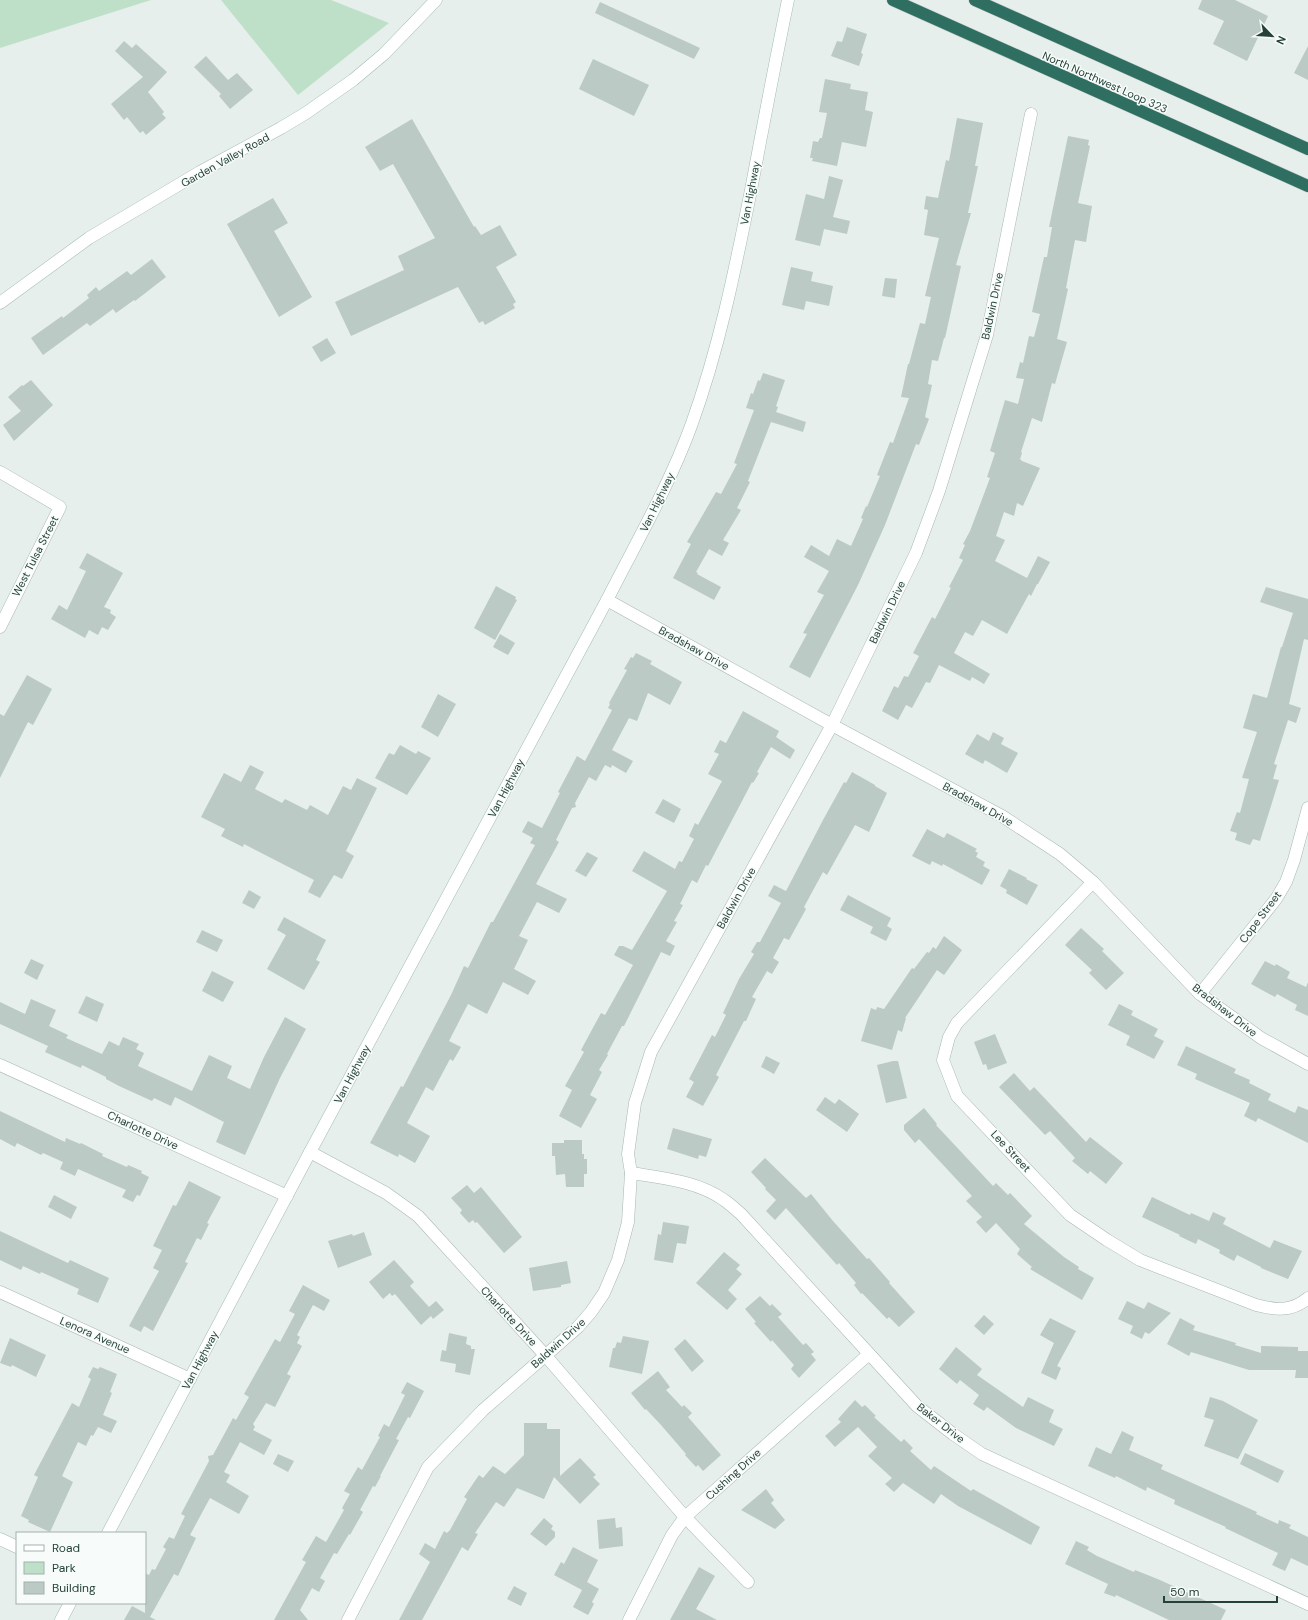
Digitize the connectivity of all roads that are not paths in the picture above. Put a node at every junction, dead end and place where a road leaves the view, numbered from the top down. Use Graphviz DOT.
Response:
graph roads {
  1 [pos="436,0"];
  2 [pos="788,0"];
  3 [pos="892,0"];
  4 [pos="975,0"];
  5 [pos="1031,114"];
  6 [pos="1308,149"];
  7 [pos="1308,186"];
  8 [pos="0,303"];
  9 [pos="0,472"];
  10 [pos="607,600"];
  11 [pos="0,627"];
  12 [pos="832,724"];
  13 [pos="1308,808"];
  14 [pos="1093,882"];
  15 [pos="1200,994"];
  16 [pos="1308,1064"];
  17 [pos="0,1065"];
  18 [pos="310,1152"];
  19 [pos="631,1173"];
  20 [pos="287,1196"];
  21 [pos="0,1292"];
  22 [pos="1308,1298"];
  23 [pos="869,1354"];
  24 [pos="545,1355"];
  25 [pos="190,1379"];
  26 [pos="685,1517"];
  27 [pos="109,1532"];
  28 [pos="0,1539"];
  29 [pos="16,1547"];
  30 [pos="748,1582"];
  31 [pos="69,1604"];
  32 [pos="1308,1604"];
  33 [pos="61,1620"];
  34 [pos="348,1620"];
  35 [pos="629,1620"];
  1 -- 8 [label="street, Garden Valley Road"];
  2 -- 10 [label="street, Van Highway"];
  3 -- 7 [label="highway, North Northwest Loop 323"];
  4 -- 6 [label="highway, North Northwest Loop 323"];
  5 -- 12 [label="street, Baldwin Drive"];
  9 -- 11 [label="street, West Tulsa Street"];
  10 -- 12 [label="street, Bradshaw Drive"];
  10 -- 18 [label="street, Van Highway"];
  12 -- 14 [label="street, Bradshaw Drive"];
  12 -- 19 [label="street, Baldwin Drive"];
  13 -- 15 [label="street, Cope Street"];
  14 -- 15 [label="street, Bradshaw Drive"];
  14 -- 22 [label="street, Lee Street"];
  15 -- 16 [label="street, Bradshaw Drive"];
  17 -- 20 [label="street, Charlotte Drive"];
  18 -- 20 [label="street, Van Highway"];
  18 -- 24 [label="street, Charlotte Drive"];
  19 -- 23 [label="street, Baker Drive"];
  19 -- 24 [label="street, Baldwin Drive"];
  20 -- 25 [label="street, Van Highway"];
  21 -- 25 [label="street, Lenora Avenue"];
  23 -- 26 [label="street, Cushing Drive"];
  23 -- 32 [label="street, Baker Drive"];
  24 -- 26 [label="street, Charlotte Drive"];
  24 -- 34 [label="street, Baldwin Drive"];
  25 -- 27 [label="street, Van Highway"];
  26 -- 30 [label="street, Charlotte Drive"];
  26 -- 35 [label="street, Cushing Drive"];
  28 -- 29 [label="street"];
  31 -- 33 [label="street"];
}
